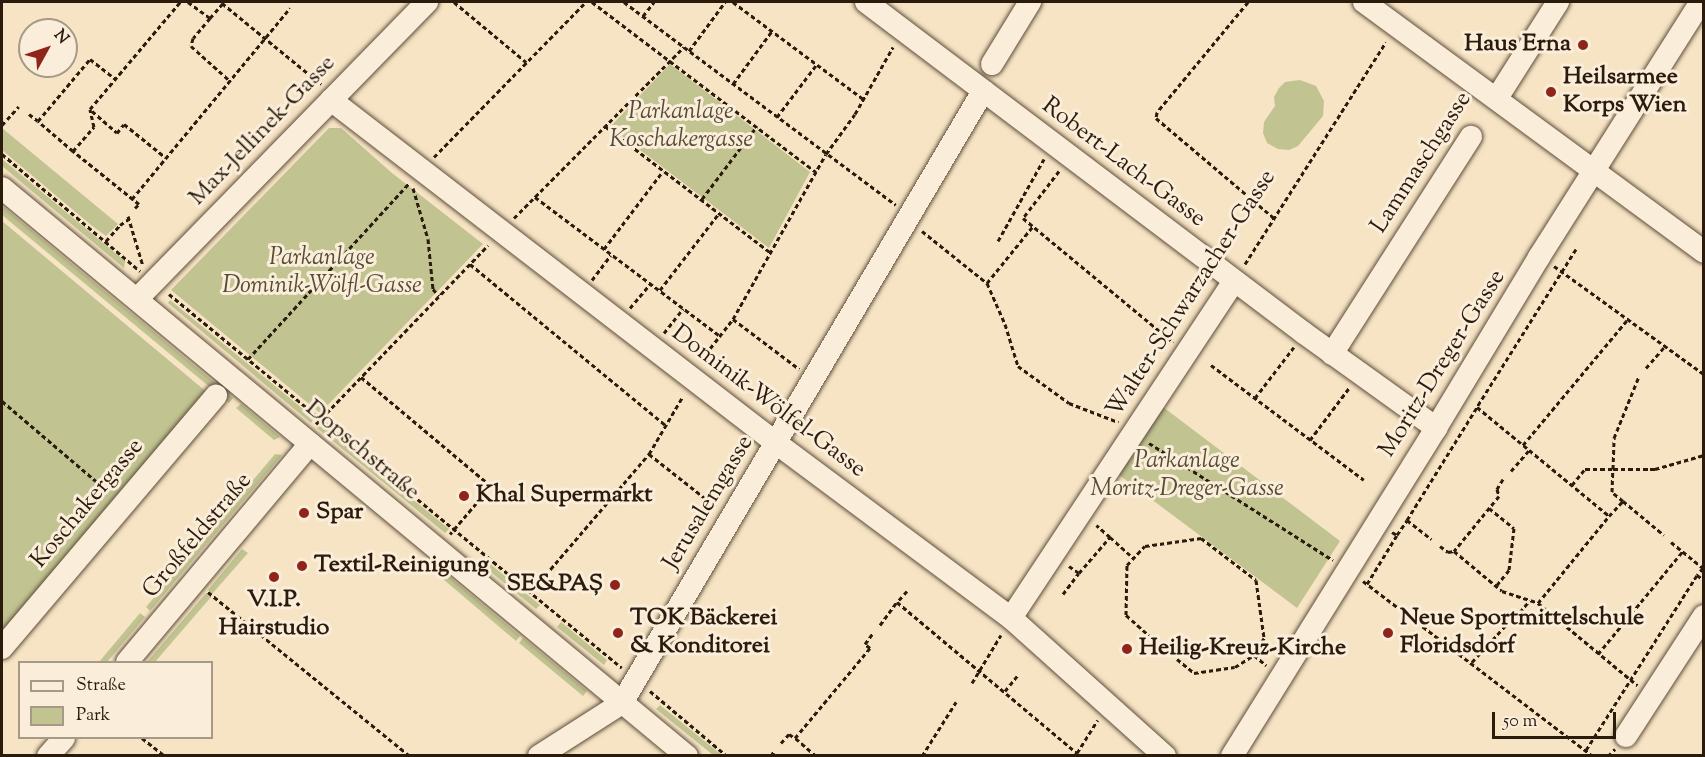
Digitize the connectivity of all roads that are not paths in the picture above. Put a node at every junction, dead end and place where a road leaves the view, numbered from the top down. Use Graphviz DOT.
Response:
graph roads {
  1 [pos="427,2"];
  2 [pos="866,2"];
  3 [pos="1030,2"];
  4 [pos="1364,2"];
  5 [pos="1558,2"];
  6 [pos="1701,2"];
  7 [pos="1395,15"];
  8 [pos="992,64"];
  9 [pos="983,91"];
  10 [pos="333,98"];
  11 [pos="1497,98"];
  12 [pos="1471,136"];
  13 [pos="1593,172"];
  14 [pos="2,188"];
  15 [pos="1704,252"];
  16 [pos="1234,281"];
  17 [pos="138,298"];
  18 [pos="1332,354"];
  19 [pos="216,396"];
  20 [pos="1437,428"];
  21 [pos="313,434"];
  22 [pos="776,443"];
  23 [pos="1704,616"];
  24 [pos="1011,618"];
  25 [pos="2,648"];
  26 [pos="129,661"];
  27 [pos="622,703"];
  28 [pos="1626,736"];
  29 [pos="63,739"];
  30 [pos="48,756"];
  31 [pos="539,756"];
  32 [pos="687,756"];
  33 [pos="1166,756"];
  34 [pos="1232,756"];
  1 -- 10 [label="street, Max-Jellinek-Gasse"];
  2 -- 9 [label="street, Robert-Lach-Gasse"];
  3 -- 8 [label="street"];
  4 -- 7 [label="street"];
  5 -- 11 [label="street, Lammaschgasse"];
  6 -- 13 [label="street, Moritz-Dreger-Gasse"];
  7 -- 11 [label="street"];
  9 -- 16 [label="street, Robert-Lach-Gasse"];
  9 -- 22 [label="street, Jerusalemgasse"];
  10 -- 17 [label="street, Max-Jellinek-Gasse"];
  10 -- 22 [label="street, Dominik-Wölfel-Gasse"];
  11 -- 13 [label="street"];
  12 -- 18 [label="street, Lammaschgasse"];
  13 -- 15 [label="street"];
  13 -- 20 [label="street, Moritz-Dreger-Gasse"];
  14 -- 17 [label="street, Dopschstraße"];
  16 -- 18 [label="street, Robert-Lach-Gasse"];
  16 -- 24 [label="street, Walter-Schwarzacher-Gasse"];
  17 -- 21 [label="street, Dopschstraße"];
  18 -- 20 [label="street, Robert-Lach-Gasse"];
  19 -- 25 [label="street, Koschakergasse"];
  20 -- 34 [label="street, Moritz-Dreger-Gasse"];
  21 -- 26 [label="street, Großfeldstraße"];
  21 -- 27 [label="street, Dopschstraße"];
  22 -- 24 [label="street, Dominik-Wölfel-Gasse"];
  22 -- 27 [label="street, Jerusalemgasse"];
  23 -- 28 [label="street"];
  24 -- 33 [label="street, Dominik-Wölfel-Gasse"];
  27 -- 31 [label="street, Jerusalemgasse"];
  27 -- 32 [label="street, Dopschstraße"];
  29 -- 30 [label="street"];
}
